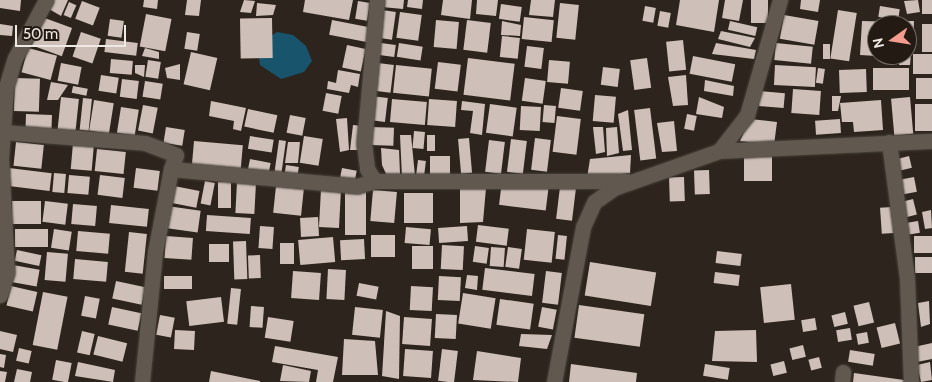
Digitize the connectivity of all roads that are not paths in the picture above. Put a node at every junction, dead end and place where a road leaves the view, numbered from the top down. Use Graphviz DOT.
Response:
graph roads {
  1 [pos="46,0"];
  2 [pos="377,0"];
  3 [pos="780,0"];
  4 [pos="3,132"];
  5 [pos="932,141"];
  6 [pos="889,142"];
  7 [pos="719,151"];
  8 [pos="170,170"];
  9 [pos="375,181"];
  10 [pos="634,181"];
  11 [pos="0,294"];
  12 [pos="142,382"];
  13 [pos="554,382"];
  14 [pos="911,382"];
  1 -- 4 [label="street"];
  2 -- 9 [label="street"];
  3 -- 7 [label="street"];
  4 -- 8 [label="street"];
  4 -- 11 [label="street"];
  5 -- 6 [label="street"];
  6 -- 7 [label="street"];
  6 -- 14 [label="street"];
  7 -- 10 [label="street"];
  8 -- 9 [label="street"];
  8 -- 12 [label="street"];
  9 -- 10 [label="street"];
  10 -- 13 [label="street"];
}
